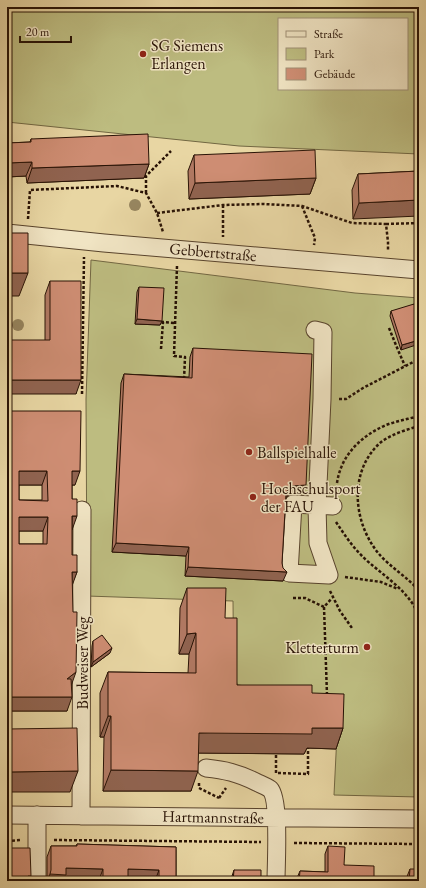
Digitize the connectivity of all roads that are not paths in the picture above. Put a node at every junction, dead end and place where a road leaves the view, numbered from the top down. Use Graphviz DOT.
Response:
graph roads {
  1 [pos="7,233"];
  2 [pos="419,270"];
  3 [pos="315,330"];
  4 [pos="325,506"];
  5 [pos="82,510"];
  6 [pos="206,768"];
  7 [pos="7,815"];
  8 [pos="37,815"];
  9 [pos="81,816"];
  10 [pos="276,817"];
  11 [pos="419,818"];
  12 [pos="37,881"];
  13 [pos="276,881"];
  1 -- 2 [label="street, Gebbertstraße"];
  3 -- 4 [label="street"];
  4 -- 4 [label="street"];
  5 -- 9 [label="street, Budweiser Weg"];
  6 -- 10 [label="street"];
  7 -- 8 [label="street, Hartmannstraße"];
  8 -- 9 [label="street, Hartmannstraße"];
  8 -- 12 [label="street"];
  9 -- 10 [label="street, Hartmannstraße"];
  10 -- 11 [label="street, Hartmannstraße"];
  10 -- 13 [label="street"];
}
